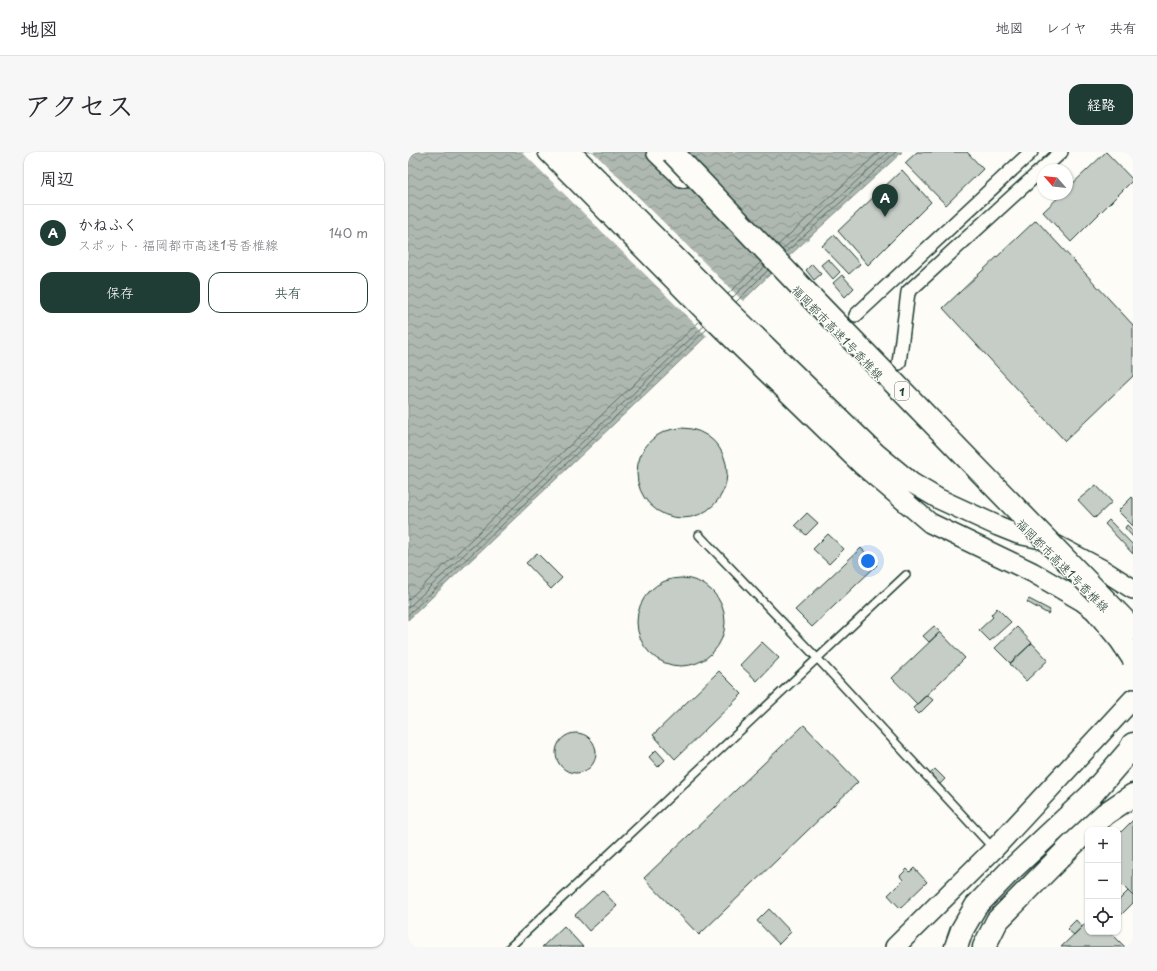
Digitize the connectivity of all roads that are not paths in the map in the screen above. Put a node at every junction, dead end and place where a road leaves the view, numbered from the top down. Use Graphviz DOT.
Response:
graph roads {
  1 [pos="548,152"];
  2 [pos="571,152"];
  3 [pos="658,152"];
  4 [pos="672,152"];
  5 [pos="1031,152"];
  6 [pos="1061,152"];
  7 [pos="856,316"];
  8 [pos="899,363"];
  9 [pos="869,459"];
  10 [pos="1016,514"];
  11 [pos="700,536"];
  12 [pos="906,575"];
  13 [pos="1133,589"];
  14 [pos="1133,629"];
  15 [pos="1133,635"];
  16 [pos="1133,641"];
  17 [pos="1133,647"];
  18 [pos="817,658"];
  19 [pos="1133,658"];
  20 [pos="1133,699"];
  21 [pos="1133,744"];
  22 [pos="1133,769"];
  23 [pos="1133,796"];
  24 [pos="994,850"];
  25 [pos="510,947"];
  26 [pos="895,947"];
  27 [pos="956,947"];
  28 [pos="971,947"];
  29 [pos="984,947"];
  1 -- 9 [label="street"];
  2 -- 9 [label="street"];
  3 -- 10 [label="highway, 福岡都市高速1号香椎線 / 1"];
  4 -- 10 [label="highway, 福岡都市高速1号香椎線 / 1, bridge"];
  5 -- 7 [label="street"];
  6 -- 8 [label="street"];
  9 -- 13 [label="street"];
  9 -- 16 [label="street"];
  10 -- 14 [label="highway, 福岡都市高速1号香椎線 / 1, bridge"];
  10 -- 15 [label="highway, 福岡都市高速1号香椎線 / 1"];
  10 -- 17 [label="highway, bridge"];
  10 -- 19 [label="highway, bridge"];
  11 -- 18 [label="lane"];
  12 -- 18 [label="lane"];
  18 -- 24 [label="lane"];
  18 -- 25 [label="lane"];
  20 -- 24 [label="street"];
  21 -- 27 [label="highway"];
  22 -- 28 [label="highway"];
  23 -- 29 [label="highway"];
  24 -- 26 [label="street"];
}
